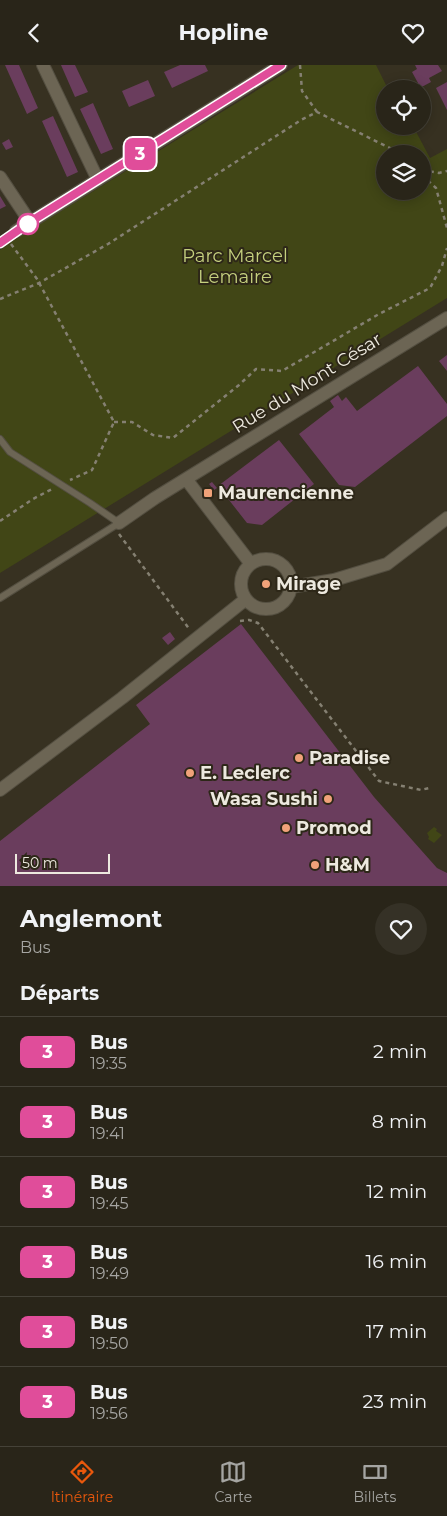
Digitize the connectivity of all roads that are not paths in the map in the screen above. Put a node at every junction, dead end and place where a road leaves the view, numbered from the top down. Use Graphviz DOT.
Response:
graph roads {
  1 [pos="43,65"];
  2 [pos="281,65"];
  3 [pos="0,177"];
  4 [pos="98,180"];
  5 [pos="30,222"];
  6 [pos="12,235"];
  7 [pos="0,243"];
  8 [pos="447,318"];
  9 [pos="0,439"];
  10 [pos="186,479"];
  11 [pos="447,519"];
  12 [pos="116,525"];
  13 [pos="251,564"];
  14 [pos="291,587"];
  15 [pos="0,598"];
  16 [pos="246,599"];
  17 [pos="0,790"];
  1 -- 4 [label="street"];
  2 -- 4 [label="street"];
  3 -- 5 [label="street"];
  4 -- 5 [label="street"];
  5 -- 6 [label="street"];
  6 -- 7 [label="lane"];
  8 -- 10 [label="street, Rue du Mont César"];
  9 -- 12 [label="lane"];
  10 -- 12 [label="street, Rue du Mont César"];
  10 -- 13 [label="street"];
  11 -- 14 [label="street"];
  12 -- 15 [label="lane"];
  13 -- 14 [label="street"];
  13 -- 16 [label="street"];
  14 -- 16 [label="street"];
  16 -- 17 [label="street"];
}
